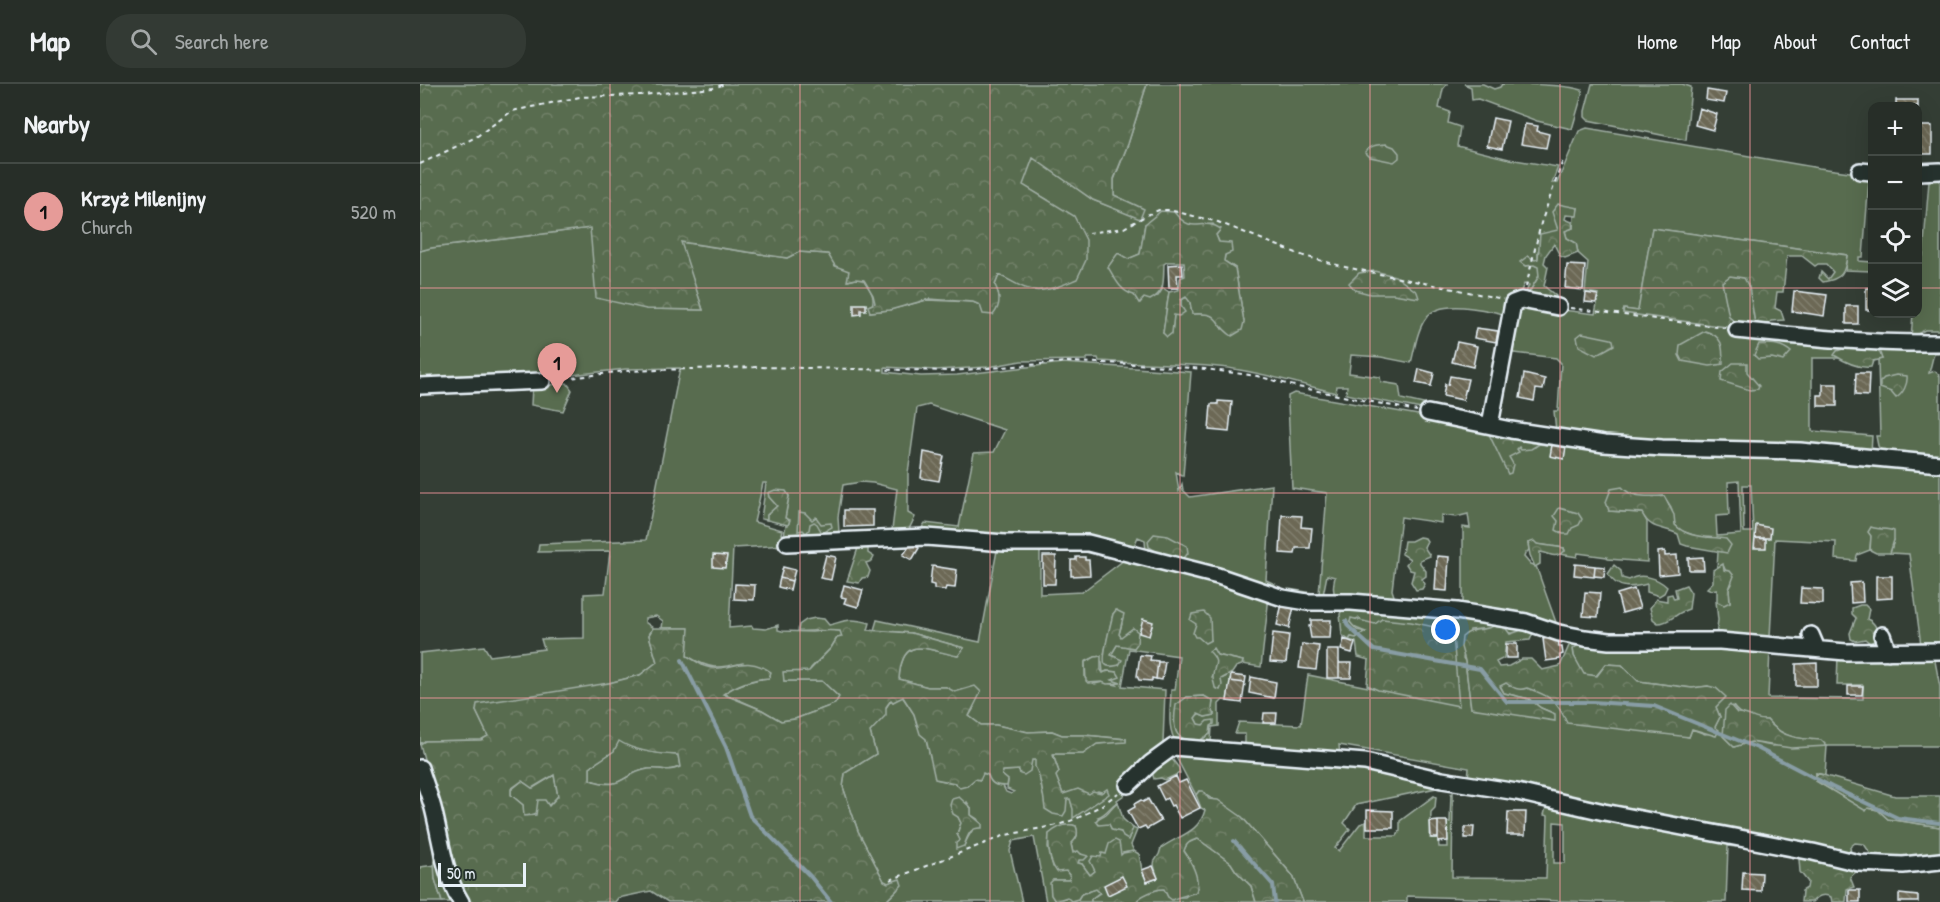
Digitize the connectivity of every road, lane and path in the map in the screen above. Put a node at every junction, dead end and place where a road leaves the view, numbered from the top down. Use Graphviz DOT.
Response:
graph roads {
  1 [pos="725,84"];
  2 [pos="1563,160"];
  3 [pos="420,164"];
  4 [pos="1940,171"];
  5 [pos="1922,172"];
  6 [pos="1088,233"];
  7 [pos="1519,301"];
  8 [pos="1558,307"];
  9 [pos="1737,330"];
  10 [pos="1940,343"];
  11 [pos="542,381"];
  12 [pos="420,386"];
  13 [pos="1428,413"];
  14 [pos="1490,425"];
  15 [pos="1940,464"];
  16 [pos="787,543"];
  17 [pos="1811,635"];
  18 [pos="1882,635"];
  19 [pos="1817,650"];
  20 [pos="1940,651"];
  21 [pos="1888,652"];
  22 [pos="420,768"];
  23 [pos="1128,785"];
  24 [pos="1940,861"];
  25 [pos="890,880"];
  26 [pos="461,902"];
  1 -- 3 [label="path"];
  2 -- 7 [label="path"];
  4 -- 5 [label="street"];
  6 -- 7 [label="path"];
  7 -- 8 [label="street"];
  7 -- 14 [label="street"];
  8 -- 9 [label="path"];
  9 -- 10 [label="street"];
  11 -- 12 [label="street"];
  11 -- 13 [label="path"];
  13 -- 14 [label="street"];
  14 -- 15 [label="street"];
  16 -- 19 [label="street"];
  17 -- 19 [label="street"];
  18 -- 21 [label="street"];
  19 -- 21 [label="street"];
  20 -- 21 [label="street"];
  22 -- 26 [label="street"];
  23 -- 24 [label="street"];
  23 -- 25 [label="path"];
}
